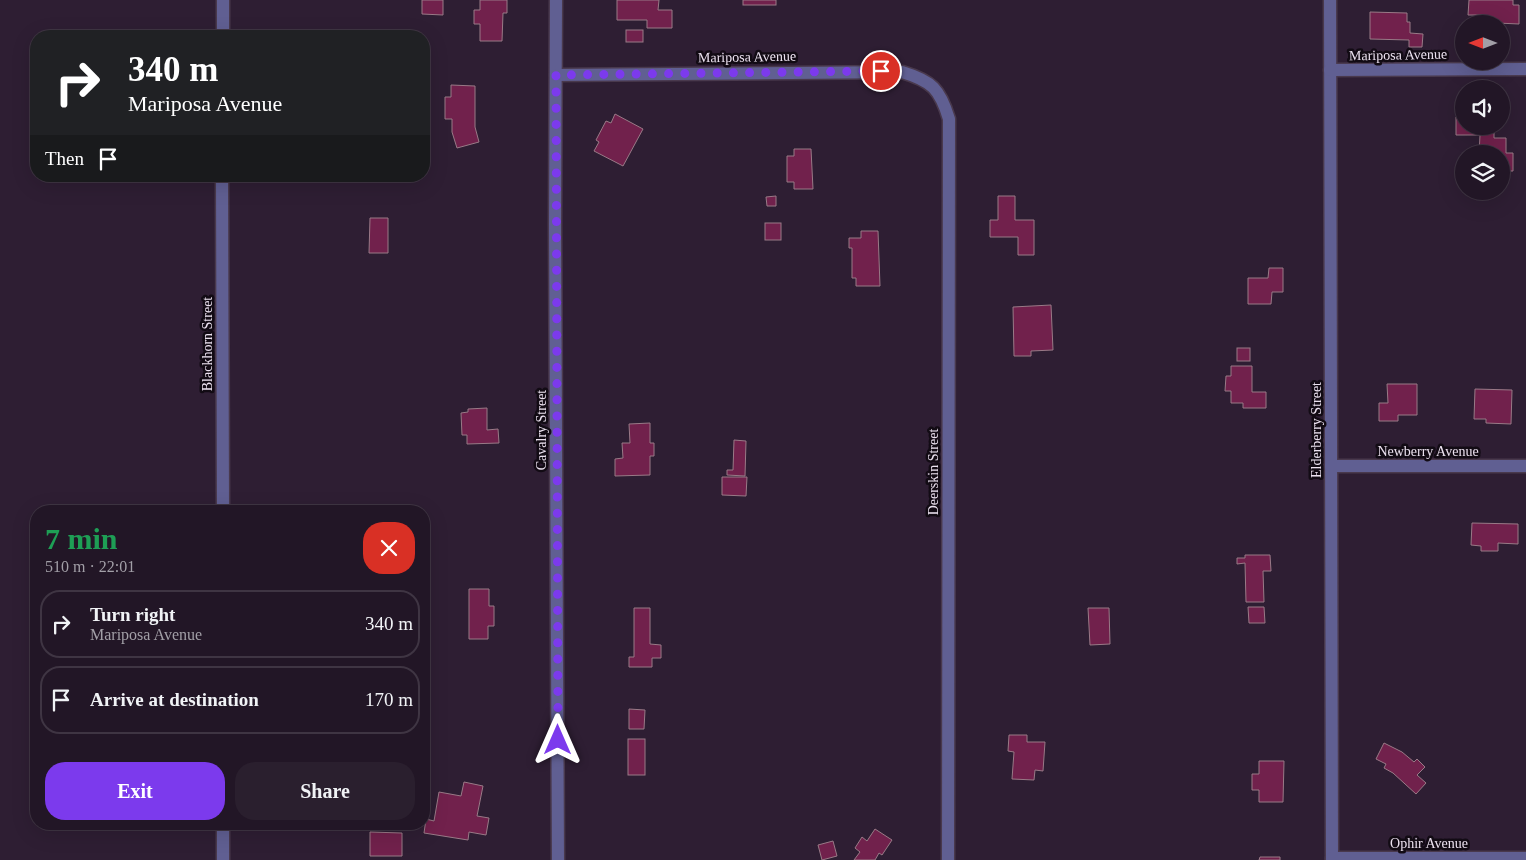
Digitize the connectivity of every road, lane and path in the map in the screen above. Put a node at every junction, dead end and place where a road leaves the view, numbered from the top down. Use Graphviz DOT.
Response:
graph roads {
  1 [pos="223,0"];
  2 [pos="556,0"];
  3 [pos="1330,0"];
  4 [pos="223,30"];
  5 [pos="1526,69"];
  6 [pos="1330,70"];
  7 [pos="556,75"];
  8 [pos="935,88"];
  9 [pos="222,182"];
  10 [pos="1331,466"];
  11 [pos="1526,466"];
  12 [pos="223,505"];
  13 [pos="223,830"];
  14 [pos="1526,858"];
  15 [pos="1332,859"];
  16 [pos="223,860"];
  17 [pos="558,860"];
  18 [pos="948,860"];
  1 -- 4 [label="street"];
  2 -- 7 [label="street, Cavalry Street"];
  3 -- 6 [label="street, Elderberry Street"];
  5 -- 6 [label="street, Mariposa Avenue"];
  6 -- 10 [label="street, Elderberry Street"];
  7 -- 8 [label="street, Mariposa Avenue"];
  7 -- 17 [label="street, Cavalry Street"];
  8 -- 18 [label="street, Deerskin Street"];
  9 -- 12 [label="street, Blackhorn Street"];
  10 -- 11 [label="street, Newberry Avenue"];
  10 -- 15 [label="street, Elderberry Street"];
  13 -- 16 [label="street"];
  14 -- 15 [label="street, Ophir Avenue"];
}
